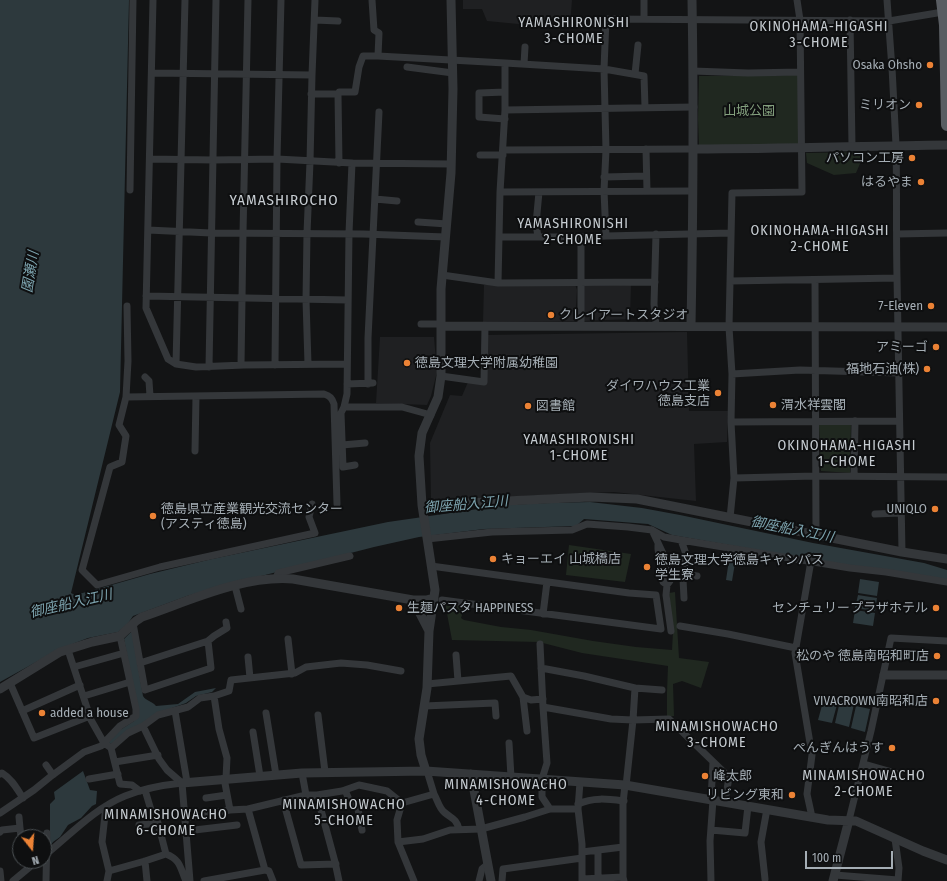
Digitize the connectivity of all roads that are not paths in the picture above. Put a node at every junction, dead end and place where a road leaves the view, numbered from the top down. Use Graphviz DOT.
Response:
graph roads {
  1 [pos="133,0"];
  2 [pos="153,0"];
  3 [pos="185,0"];
  4 [pos="216,0"];
  5 [pos="248,0"];
  6 [pos="282,0"];
  7 [pos="315,0"];
  8 [pos="372,0"];
  9 [pos="451,0"];
  10 [pos="644,0"];
  11 [pos="692,0"];
  12 [pos="797,0"];
  13 [pos="887,0"];
  14 [pos="942,0"];
  15 [pos="943,12"];
  16 [pos="644,19"];
  17 [pos="315,20"];
  18 [pos="338,20"];
  19 [pos="693,20"];
  20 [pos="800,20"];
  21 [pos="850,20"];
  22 [pos="889,21"];
  23 [pos="638,45"];
  24 [pos="525,47"];
  25 [pos="378,56"];
  26 [pos="452,61"];
  27 [pos="505,63"];
  28 [pos="524,64"];
  29 [pos="407,67"];
  30 [pos="604,69"];
  31 [pos="693,71"];
  32 [pos="800,72"];
  33 [pos="152,73"];
  34 [pos="184,73"];
  35 [pos="453,73"];
  36 [pos="215,74"];
  37 [pos="635,74"];
  38 [pos="247,75"];
  39 [pos="280,75"];
  40 [pos="312,75"];
  41 [pos="505,92"];
  42 [pos="311,94"];
  43 [pos="338,94"];
  44 [pos="645,107"];
  45 [pos="694,107"];
  46 [pos="606,108"];
  47 [pos="505,110"];
  48 [pos="379,112"];
  49 [pos="505,119"];
  50 [pos="947,125"];
  51 [pos="947,145"];
  52 [pos="852,146"];
  53 [pos="896,146"];
  54 [pos="646,149"];
  55 [pos="694,149"];
  56 [pos="802,149"];
  57 [pos="606,150"];
  58 [pos="503,153"];
  59 [pos="480,155"];
  60 [pos="150,159"];
  61 [pos="277,159"];
  62 [pos="181,160"];
  63 [pos="213,160"];
  64 [pos="244,160"];
  65 [pos="310,162"];
  66 [pos="339,163"];
  67 [pos="352,163"];
  68 [pos="377,163"];
  69 [pos="451,164"];
  70 [pos="646,176"];
  71 [pos="604,177"];
  72 [pos="130,190"];
  73 [pos="604,191"];
  74 [pos="647,191"];
  75 [pos="692,191"];
  76 [pos="500,192"];
  77 [pos="539,192"];
  78 [pos="375,200"];
  79 [pos="397,201"];
  80 [pos="418,222"];
  81 [pos="447,224"];
  82 [pos="148,230"];
  83 [pos="180,232"];
  84 [pos="211,233"];
  85 [pos="243,233"];
  86 [pos="276,233"];
  87 [pos="307,233"];
  88 [pos="693,233"];
  89 [pos="731,233"];
  90 [pos="947,233"];
  91 [pos="349,234"];
  92 [pos="374,234"];
  93 [pos="656,234"];
  94 [pos="897,234"];
  95 [pos="606,236"];
  96 [pos="446,237"];
  97 [pos="500,237"];
  98 [pos="538,237"];
  99 [pos="581,237"];
  100 [pos="442,275"];
  101 [pos="897,278"];
  102 [pos="815,280"];
  103 [pos="730,281"];
  104 [pos="581,282"];
  105 [pos="655,282"];
  106 [pos="498,283"];
  107 [pos="146,296"];
  108 [pos="177,297"];
  109 [pos="210,298"];
  110 [pos="242,298"];
  111 [pos="275,299"];
  112 [pos="306,300"];
  113 [pos="348,300"];
  114 [pos="127,306"];
  115 [pos="420,324"];
  116 [pos="441,325"];
  117 [pos="485,326"];
  118 [pos="581,326"];
  119 [pos="656,326"];
  120 [pos="691,326"];
  121 [pos="729,326"];
  122 [pos="816,327"];
  123 [pos="899,327"];
  124 [pos="947,327"];
  125 [pos="176,364"];
  126 [pos="308,364"];
  127 [pos="347,364"];
  128 [pos="241,365"];
  129 [pos="275,365"];
  130 [pos="209,367"];
  131 [pos="816,371"];
  132 [pos="899,373"];
  133 [pos="732,374"];
  134 [pos="441,376"];
  135 [pos="145,377"];
  136 [pos="347,384"];
  137 [pos="150,396"];
  138 [pos="196,396"];
  139 [pos="126,397"];
  140 [pos="344,407"];
  141 [pos="431,415"];
  142 [pos="855,421"];
  143 [pos="899,421"];
  144 [pos="731,422"];
  145 [pos="816,422"];
  146 [pos="365,443"];
  147 [pos="342,445"];
  148 [pos="194,451"];
  149 [pos="355,466"];
  150 [pos="815,476"];
  151 [pos="854,476"];
  152 [pos="900,476"];
  153 [pos="947,477"];
  154 [pos="734,478"];
  155 [pos="312,504"];
  156 [pos="337,504"];
  157 [pos="423,510"];
  158 [pos="902,513"];
  159 [pos="875,514"];
  160 [pos="730,518"];
  161 [pos="652,530"];
  162 [pos="816,534"];
  163 [pos="427,538"];
  164 [pos="681,540"];
  165 [pos="902,552"];
  166 [pos="350,556"];
  167 [pos="947,559"];
  168 [pos="811,561"];
  169 [pos="431,566"];
  170 [pos="683,574"];
  171 [pos="697,576"];
  172 [pos="276,578"];
  173 [pos="547,582"];
  174 [pos="947,582"];
  175 [pos="235,586"];
  176 [pos="684,598"];
  177 [pos="438,599"];
  178 [pos="412,600"];
  179 [pos="241,609"];
  180 [pos="543,614"];
  181 [pos="226,622"];
  182 [pos="132,624"];
  183 [pos="680,626"];
  184 [pos="671,630"];
  185 [pos="429,631"];
  186 [pos="120,635"];
  187 [pos="288,639"];
  188 [pos="208,641"];
  189 [pos="947,641"];
  190 [pos="540,644"];
  191 [pos="796,648"];
  192 [pos="68,650"];
  193 [pos="124,653"];
  194 [pos="456,655"];
  195 [pos="248,657"];
  196 [pos="140,663"];
  197 [pos="74,667"];
  198 [pos="541,668"];
  199 [pos="401,672"];
  200 [pos="292,674"];
  201 [pos="884,675"];
  202 [pos="947,675"];
  203 [pos="250,678"];
  204 [pos="458,681"];
  205 [pos="130,682"];
  206 [pos="10,683"];
  207 [pos="427,684"];
  208 [pos="80,685"];
  209 [pos="634,688"];
  210 [pos="0,689"];
  211 [pos="662,690"];
  212 [pos="84,696"];
  213 [pos="214,696"];
  214 [pos="523,697"];
  215 [pos="543,699"];
  216 [pos="424,706"];
  217 [pos="543,707"];
  218 [pos="22,711"];
  219 [pos="175,711"];
  220 [pos="266,713"];
  221 [pos="318,715"];
  222 [pos="90,716"];
  223 [pos="496,716"];
  224 [pos="633,720"];
  225 [pos="143,726"];
  226 [pos="527,731"];
  227 [pos="253,732"];
  228 [pos="104,743"];
  229 [pos="509,743"];
  230 [pos="111,748"];
  231 [pos="158,755"];
  232 [pos="115,762"];
  233 [pos="713,762"];
  234 [pos="864,764"];
  235 [pos="46,765"];
  236 [pos="426,771"];
  237 [pos="325,772"];
  238 [pos="302,773"];
  239 [pos="0,774"];
  240 [pos="118,774"];
  241 [pos="471,774"];
  242 [pos="899,774"];
  243 [pos="53,775"];
  244 [pos="276,775"];
  245 [pos="260,776"];
  246 [pos="511,777"];
  247 [pos="225,778"];
  248 [pos="89,779"];
  249 [pos="542,779"];
  250 [pos="184,782"];
  251 [pos="580,782"];
  252 [pos="626,785"];
  253 [pos="143,790"];
  254 [pos="345,790"];
  255 [pos="434,794"];
  256 [pos="227,795"];
  257 [pos="306,795"];
  258 [pos="317,795"];
  259 [pos="23,798"];
  260 [pos="206,798"];
  261 [pos="283,800"];
  262 [pos="712,800"];
  263 [pos="624,801"];
  264 [pos="724,802"];
  265 [pos="402,803"];
  266 [pos="106,806"];
  267 [pos="578,806"];
  268 [pos="748,806"];
  269 [pos="248,809"];
  270 [pos="550,809"];
  271 [pos="767,809"];
  272 [pos="230,810"];
  273 [pos="0,813"];
  274 [pos="19,817"];
  275 [pos="812,817"];
  276 [pos="185,818"];
  277 [pos="848,820"];
  278 [pos="158,823"];
  279 [pos="237,824"];
  280 [pos="139,825"];
  281 [pos="20,828"];
  282 [pos="481,829"];
  283 [pos="362,830"];
  284 [pos="459,830"];
  285 [pos="711,830"];
  286 [pos="186,831"];
  287 [pos="0,832"];
  288 [pos="895,839"];
  289 [pos="398,842"];
  290 [pos="623,847"];
  291 [pos="52,849"];
  292 [pos="598,850"];
  293 [pos="166,854"];
  294 [pos="582,855"];
  295 [pos="947,860"];
  296 [pos="145,861"];
  297 [pos="336,864"];
  298 [pos="488,864"];
  299 [pos="27,869"];
  300 [pos="46,869"];
  301 [pos="48,869"];
  302 [pos="265,870"];
  303 [pos="0,871"];
  304 [pos="109,871"];
  305 [pos="598,878"];
  306 [pos="834,878"];
  307 [pos="624,879"];
  308 [pos="765,879"];
  309 [pos="854,879"];
  310 [pos="15,880"];
  311 [pos="582,880"];
  312 [pos="898,880"];
  313 [pos="1,881"];
  314 [pos="46,881"];
  315 [pos="49,881"];
  316 [pos="106,881"];
  317 [pos="147,881"];
  318 [pos="186,881"];
  319 [pos="190,881"];
  320 [pos="204,881"];
  321 [pos="273,881"];
  322 [pos="339,881"];
  323 [pos="414,881"];
  324 [pos="479,881"];
  325 [pos="491,881"];
  326 [pos="502,881"];
  327 [pos="711,881"];
  1 -- 72 [label="street"];
  2 -- 33 [label="street"];
  3 -- 34 [label="street"];
  4 -- 36 [label="street"];
  5 -- 38 [label="street"];
  6 -- 39 [label="street"];
  7 -- 17 [label="street"];
  8 -- 25 [label="street"];
  9 -- 26 [label="street"];
  10 -- 16 [label="street"];
  11 -- 19 [label="street"];
  12 -- 20 [label="street"];
  13 -- 22 [label="street"];
  14 -- 15 [label="highway"];
  15 -- 22 [label="street"];
  15 -- 50 [label="highway"];
  16 -- 19 [label="street"];
  16 -- 30 [label="street"];
  17 -- 18 [label="street"];
  17 -- 40 [label="street"];
  19 -- 20 [label="street"];
  19 -- 31 [label="street"];
  20 -- 21 [label="street"];
  20 -- 32 [label="street"];
  21 -- 22 [label="street"];
  21 -- 52 [label="street"];
  22 -- 53 [label="street"];
  23 -- 37 [label="street"];
  24 -- 28 [label="street"];
  25 -- 26 [label="street"];
  25 -- 43 [label="street"];
  26 -- 27 [label="street"];
  26 -- 35 [label="street"];
  27 -- 28 [label="street"];
  27 -- 41 [label="street"];
  28 -- 30 [label="street"];
  29 -- 35 [label="street"];
  30 -- 37 [label="street"];
  30 -- 46 [label="street"];
  31 -- 32 [label="street"];
  31 -- 45 [label="street"];
  32 -- 56 [label="street"];
  33 -- 34 [label="street"];
  33 -- 60 [label="street"];
  34 -- 36 [label="street"];
  34 -- 62 [label="street"];
  35 -- 69 [label="street"];
  36 -- 38 [label="street"];
  36 -- 63 [label="street"];
  37 -- 44 [label="street"];
  38 -- 39 [label="street"];
  38 -- 64 [label="street"];
  39 -- 40 [label="street"];
  39 -- 61 [label="street"];
  40 -- 42 [label="street"];
  41 -- 47 [label="street"];
  41 -- 49 [label="street"];
  42 -- 43 [label="street"];
  42 -- 65 [label="street"];
  43 -- 66 [label="street"];
  44 -- 45 [label="street"];
  44 -- 46 [label="street"];
  45 -- 55 [label="street"];
  46 -- 47 [label="street"];
  46 -- 57 [label="street"];
  47 -- 49 [label="street"];
  48 -- 68 [label="street"];
  49 -- 58 [label="street"];
  51 -- 53 [label="street"];
  52 -- 53 [label="street"];
  52 -- 56 [label="street"];
  53 -- 94 [label="street"];
  54 -- 55 [label="street"];
  54 -- 57 [label="street"];
  54 -- 70 [label="street"];
  55 -- 56 [label="street"];
  55 -- 75 [label="street"];
  56 -- 89 [label="street"];
  57 -- 58 [label="street"];
  57 -- 71 [label="street"];
  58 -- 59 [label="street"];
  58 -- 76 [label="street"];
  60 -- 62 [label="street"];
  60 -- 82 [label="street"];
  61 -- 64 [label="street"];
  61 -- 65 [label="street"];
  61 -- 86 [label="street"];
  62 -- 63 [label="street"];
  62 -- 83 [label="street"];
  63 -- 64 [label="street"];
  63 -- 84 [label="street"];
  64 -- 85 [label="street"];
  65 -- 66 [label="street"];
  65 -- 87 [label="street"];
  66 -- 67 [label="street"];
  67 -- 68 [label="street"];
  67 -- 91 [label="street"];
  68 -- 69 [label="street"];
  68 -- 78 [label="street"];
  69 -- 81 [label="street"];
  70 -- 71 [label="street"];
  70 -- 74 [label="street"];
  71 -- 73 [label="street"];
  73 -- 74 [label="street"];
  73 -- 77 [label="street"];
  73 -- 95 [label="street"];
  74 -- 75 [label="street"];
  75 -- 88 [label="street"];
  76 -- 77 [label="street"];
  76 -- 97 [label="street"];
  77 -- 98 [label="street"];
  78 -- 79 [label="street"];
  78 -- 92 [label="street"];
  80 -- 81 [label="street"];
  81 -- 96 [label="street"];
  82 -- 83 [label="street"];
  82 -- 107 [label="street"];
  83 -- 84 [label="street"];
  83 -- 108 [label="street"];
  84 -- 85 [label="street"];
  84 -- 109 [label="street"];
  85 -- 86 [label="street"];
  85 -- 110 [label="street"];
  86 -- 87 [label="street"];
  86 -- 111 [label="street"];
  87 -- 91 [label="street"];
  87 -- 112 [label="street"];
  88 -- 89 [label="street"];
  88 -- 93 [label="street"];
  88 -- 120 [label="street"];
  89 -- 103 [label="street"];
  90 -- 94 [label="street"];
  91 -- 92 [label="street"];
  91 -- 113 [label="street"];
  92 -- 96 [label="street"];
  92 -- 136 [label="street"];
  93 -- 95 [label="street"];
  93 -- 105 [label="street"];
  94 -- 101 [label="street"];
  95 -- 99 [label="street"];
  96 -- 100 [label="street"];
  97 -- 98 [label="street"];
  97 -- 106 [label="street"];
  98 -- 99 [label="street"];
  99 -- 104 [label="street"];
  100 -- 106 [label="street"];
  100 -- 116 [label="street"];
  101 -- 102 [label="street"];
  101 -- 123 [label="street"];
  102 -- 103 [label="street"];
  102 -- 122 [label="street"];
  103 -- 121 [label="street"];
  104 -- 105 [label="street"];
  104 -- 106 [label="street"];
  104 -- 118 [label="street"];
  105 -- 119 [label="street"];
  107 -- 108 [label="street"];
  107 -- 125 [label="street"];
  108 -- 109 [label="street"];
  108 -- 125 [label="street"];
  109 -- 110 [label="street"];
  109 -- 130 [label="street"];
  110 -- 111 [label="street"];
  110 -- 128 [label="street"];
  111 -- 112 [label="street"];
  111 -- 129 [label="street"];
  112 -- 113 [label="street"];
  112 -- 126 [label="street"];
  113 -- 127 [label="street"];
  114 -- 139 [label="street"];
  115 -- 116 [label="street"];
  116 -- 117 [label="street"];
  116 -- 134 [label="street"];
  117 -- 118 [label="street"];
  117 -- 134 [label="street"];
  118 -- 119 [label="street"];
  119 -- 120 [label="street"];
  120 -- 121 [label="street"];
  121 -- 122 [label="street"];
  121 -- 133 [label="street"];
  122 -- 123 [label="street"];
  122 -- 131 [label="street"];
  123 -- 124 [label="street"];
  123 -- 132 [label="street"];
  125 -- 130 [label="street"];
  126 -- 127 [label="street"];
  126 -- 129 [label="street"];
  127 -- 136 [label="street"];
  128 -- 129 [label="street"];
  128 -- 130 [label="street"];
  131 -- 132 [label="street"];
  131 -- 133 [label="street"];
  131 -- 145 [label="street"];
  132 -- 143 [label="street"];
  133 -- 144 [label="street"];
  134 -- 141 [label="street"];
  135 -- 137 [label="street"];
  136 -- 140 [label="street"];
  137 -- 138 [label="street"];
  137 -- 139 [label="street"];
  138 -- 148 [label="street"];
  138 -- 156 [label="street"];
  139 -- 155 [label="street"];
  140 -- 141 [label="street"];
  140 -- 147 [label="street"];
  141 -- 157 [label="street"];
  142 -- 143 [label="street"];
  142 -- 145 [label="street"];
  142 -- 151 [label="street"];
  143 -- 152 [label="street"];
  144 -- 145 [label="street"];
  144 -- 154 [label="street"];
  145 -- 150 [label="street"];
  146 -- 147 [label="street"];
  147 -- 149 [label="street"];
  150 -- 151 [label="street"];
  150 -- 154 [label="street"];
  150 -- 162 [label="street"];
  151 -- 152 [label="street"];
  152 -- 153 [label="street"];
  152 -- 158 [label="street"];
  154 -- 160 [label="street"];
  157 -- 160 [label="street"];
  157 -- 163 [label="street"];
  158 -- 159 [label="street"];
  158 -- 165 [label="street"];
  160 -- 162 [label="street"];
  161 -- 163 [label="street"];
  161 -- 164 [label="street"];
  161 -- 184 [label="street"];
  162 -- 165 [label="street"];
  163 -- 169 [label="street"];
  164 -- 168 [label="street"];
  164 -- 170 [label="street"];
  165 -- 167 [label="street"];
  166 -- 172 [label="street"];
  168 -- 174 [label="street"];
  168 -- 191 [label="street"];
  169 -- 173 [label="street"];
  169 -- 177 [label="street"];
  170 -- 171 [label="street"];
  170 -- 176 [label="street"];
  172 -- 175 [label="street"];
  172 -- 178 [label="street"];
  173 -- 180 [label="street"];
  173 -- 180 [label="street"];
  175 -- 179 [label="street"];
  175 -- 182 [label="street"];
  177 -- 178 [label="street"];
  177 -- 180 [label="street"];
  177 -- 185 [label="street"];
  178 -- 185 [label="street"];
  181 -- 188 [label="street"];
  182 -- 186 [label="street"];
  182 -- 196 [label="street"];
  183 -- 191 [label="street"];
  185 -- 207 [label="street"];
  186 -- 192 [label="street"];
  186 -- 193 [label="street"];
  187 -- 200 [label="street"];
  188 -- 196 [label="street"];
  188 -- 196 [label="street"];
  189 -- 201 [label="street"];
  190 -- 198 [label="street"];
  191 -- 275 [label="street"];
  192 -- 197 [label="street"];
  192 -- 206 [label="street"];
  193 -- 197 [label="street"];
  193 -- 205 [label="street"];
  194 -- 204 [label="street"];
  195 -- 203 [label="street"];
  197 -- 208 [label="street"];
  198 -- 209 [label="street"];
  198 -- 215 [label="street"];
  199 -- 200 [label="street"];
  200 -- 203 [label="street"];
  201 -- 202 [label="street"];
  201 -- 234 [label="street"];
  203 -- 213 [label="street"];
  204 -- 207 [label="street"];
  204 -- 214 [label="street"];
  205 -- 212 [label="street"];
  205 -- 228 [label="street"];
  206 -- 210 [label="street"];
  206 -- 218 [label="street"];
  207 -- 216 [label="street"];
  208 -- 212 [label="street"];
  208 -- 218 [label="street"];
  209 -- 211 [label="street"];
  209 -- 224 [label="street"];
  212 -- 222 [label="street"];
  213 -- 219 [label="street"];
  213 -- 247 [label="street"];
  214 -- 215 [label="street"];
  214 -- 226 [label="street"];
  215 -- 217 [label="street"];
  216 -- 223 [label="street"];
  216 -- 236 [label="street"];
  217 -- 224 [label="street"];
  217 -- 249 [label="street"];
  218 -- 222 [label="street"];
  219 -- 225 [label="street"];
  219 -- 250 [label="street"];
  220 -- 244 [label="street"];
  221 -- 237 [label="street"];
  222 -- 228 [label="street"];
  224 -- 233 [label="street"];
  224 -- 252 [label="street"];
  225 -- 230 [label="street"];
  225 -- 231 [label="street"];
  227 -- 245 [label="street"];
  228 -- 230 [label="street"];
  228 -- 243 [label="street"];
  229 -- 246 [label="street"];
  230 -- 232 [label="street"];
  231 -- 232 [label="street"];
  231 -- 250 [label="street"];
  232 -- 240 [label="street"];
  233 -- 262 [label="street"];
  233 -- 264 [label="street"];
  234 -- 242 [label="street"];
  234 -- 277 [label="street"];
  235 -- 243 [label="street"];
  236 -- 237 [label="street"];
  236 -- 241 [label="street"];
  236 -- 255 [label="street"];
  237 -- 238 [label="street"];
  238 -- 244 [label="street"];
  238 -- 257 [label="street"];
  239 -- 259 [label="street"];
  240 -- 248 [label="street"];
  240 -- 253 [label="street"];
  241 -- 246 [label="street"];
  241 -- 282 [label="street"];
  243 -- 259 [label="street"];
  244 -- 245 [label="street"];
  245 -- 247 [label="street"];
  246 -- 249 [label="street"];
  247 -- 250 [label="street"];
  247 -- 256 [label="street"];
  249 -- 251 [label="street"];
  249 -- 270 [label="street"];
  250 -- 253 [label="street"];
  250 -- 276 [label="street"];
  251 -- 252 [label="street"];
  251 -- 267 [label="street"];
  252 -- 262 [label="street"];
  252 -- 263 [label="street"];
  253 -- 266 [label="street"];
  253 -- 278 [label="street"];
  254 -- 258 [label="street"];
  254 -- 265 [label="street"];
  254 -- 283 [label="street"];
  255 -- 265 [label="street"];
  255 -- 284 [label="street"];
  256 -- 260 [label="street"];
  256 -- 272 [label="street"];
  257 -- 258 [label="street"];
  257 -- 261 [label="street"];
  258 -- 297 [label="street"];
  259 -- 273 [label="street"];
  261 -- 269 [label="street"];
  261 -- 297 [label="street"];
  262 -- 264 [label="street"];
  262 -- 285 [label="street"];
  263 -- 267 [label="street"];
  263 -- 290 [label="street"];
  264 -- 268 [label="street"];
  265 -- 289 [label="street"];
  266 -- 291 [label="street"];
  266 -- 304 [label="street"];
  267 -- 270 [label="street"];
  267 -- 294 [label="street"];
  268 -- 271 [label="street"];
  268 -- 285 [label="street"];
  269 -- 272 [label="street"];
  269 -- 302 [label="street"];
  270 -- 282 [label="street"];
  271 -- 275 [label="street"];
  271 -- 308 [label="street"];
  272 -- 276 [label="street"];
  274 -- 281 [label="street"];
  275 -- 277 [label="street"];
  276 -- 286 [label="street"];
  277 -- 288 [label="street"];
  277 -- 306 [label="street"];
  278 -- 280 [label="street"];
  278 -- 293 [label="street"];
  279 -- 286 [label="street"];
  281 -- 287 [label="street"];
  282 -- 284 [label="street"];
  282 -- 298 [label="street"];
  284 -- 289 [label="street"];
  285 -- 327 [label="street"];
  286 -- 319 [label="street"];
  288 -- 295 [label="street"];
  288 -- 312 [label="street"];
  289 -- 323 [label="street"];
  290 -- 292 [label="street"];
  290 -- 307 [label="street"];
  292 -- 294 [label="street"];
  292 -- 305 [label="street"];
  293 -- 296 [label="street"];
  293 -- 318 [label="street"];
  294 -- 311 [label="street"];
  294 -- 326 [label="street"];
  296 -- 304 [label="street"];
  296 -- 317 [label="street"];
  297 -- 322 [label="street"];
  298 -- 324 [label="street"];
  298 -- 325 [label="street"];
  299 -- 310 [label="street"];
  300 -- 314 [label="street"];
  301 -- 315 [label="street"];
  302 -- 320 [label="street"];
  302 -- 321 [label="street"];
  303 -- 313 [label="street"];
  304 -- 316 [label="street"];
  305 -- 307 [label="street"];
  305 -- 311 [label="street"];
  306 -- 309 [label="street"];
  309 -- 312 [label="street"];
}
